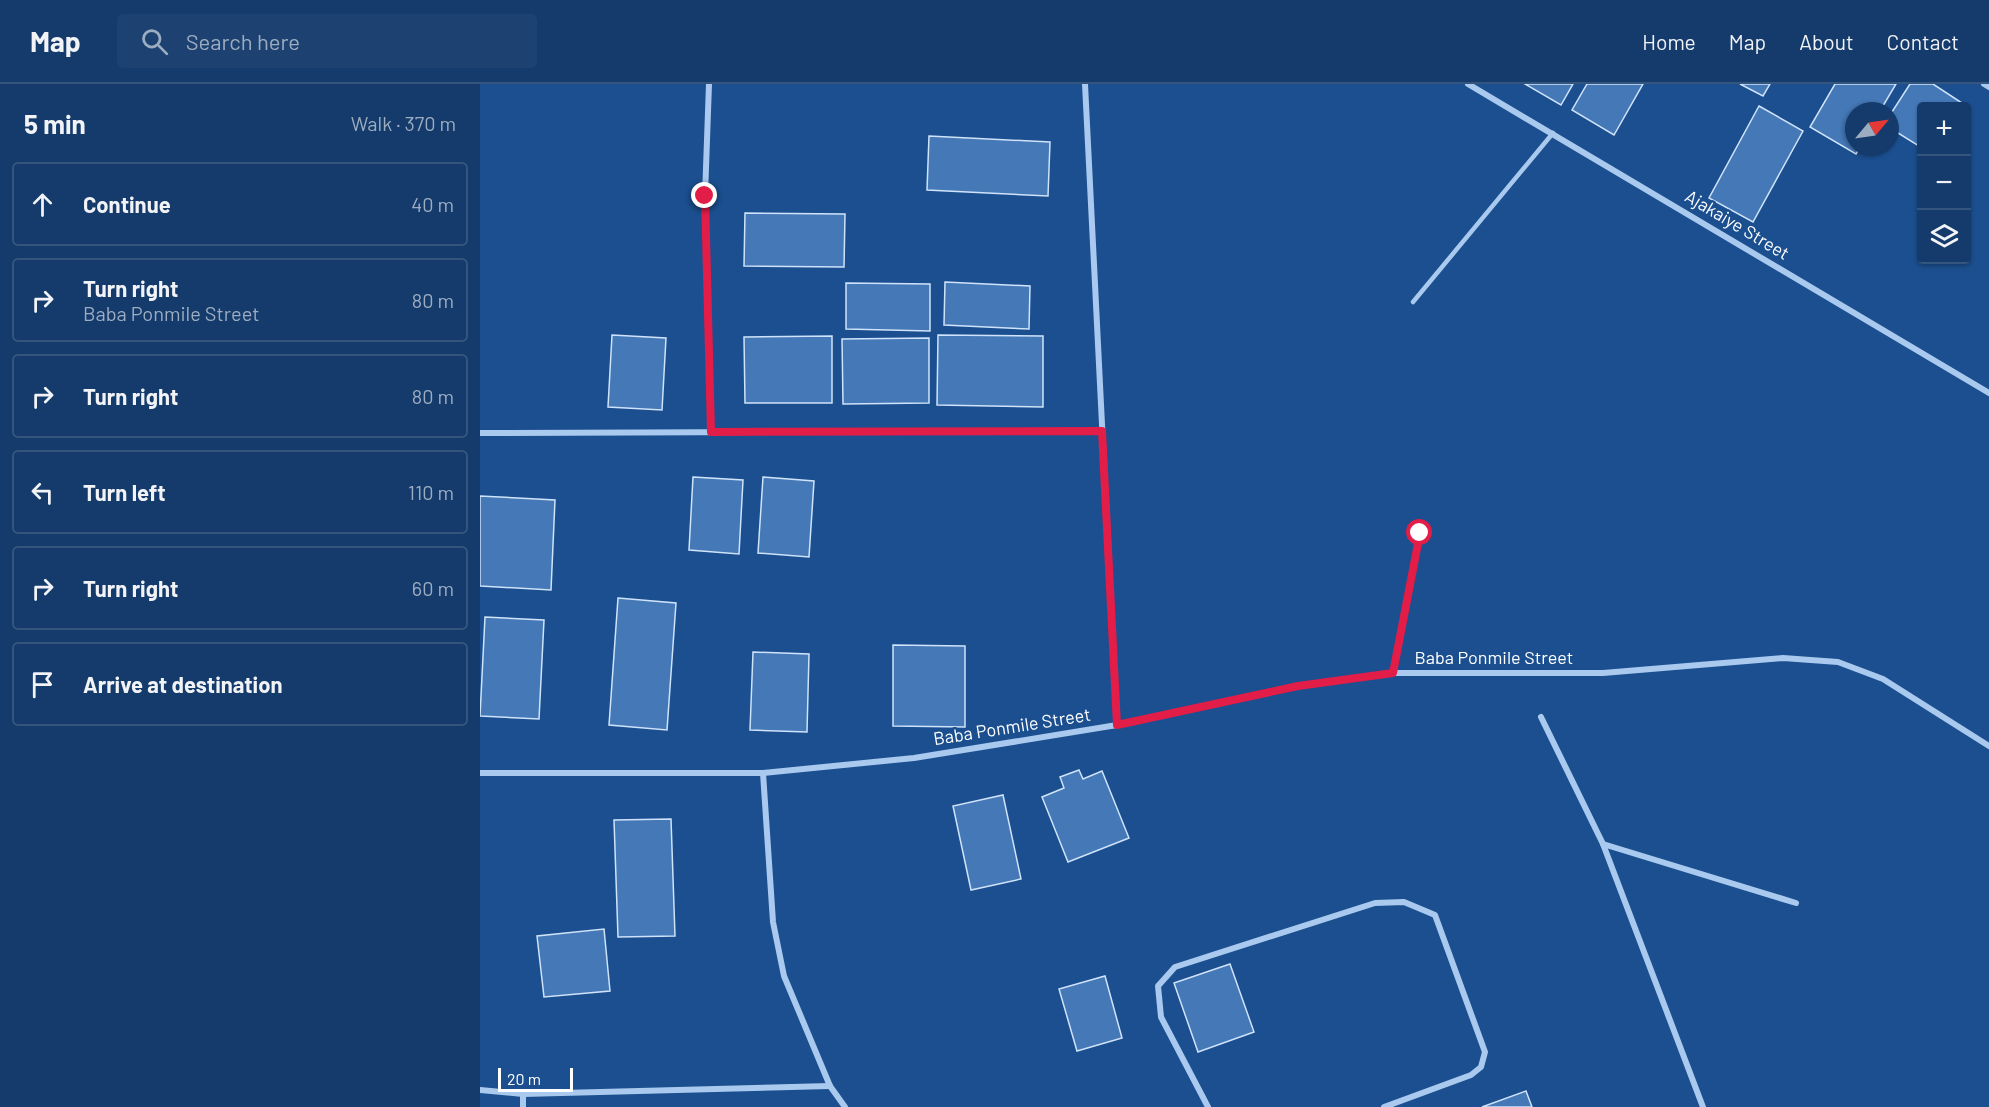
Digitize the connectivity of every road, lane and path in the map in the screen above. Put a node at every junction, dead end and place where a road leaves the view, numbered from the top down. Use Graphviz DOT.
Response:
graph roads {
  1 [pos="709,84"];
  2 [pos="1084,84"];
  3 [pos="1468,84"];
  4 [pos="1984,84"];
  5 [pos="1989,87"];
  6 [pos="1553,133"];
  7 [pos="1413,302"];
  8 [pos="1989,393"];
  9 [pos="1102,431"];
  10 [pos="480,432"];
  11 [pos="711,432"];
  12 [pos="1420,533"];
  13 [pos="1393,673"];
  14 [pos="1541,717"];
  15 [pos="1117,725"];
  16 [pos="1989,746"];
  17 [pos="480,773"];
  18 [pos="763,773"];
  19 [pos="1603,844"];
  20 [pos="1796,903"];
  21 [pos="830,1086"];
  22 [pos="480,1090"];
  23 [pos="523,1094"];
  24 [pos="523,1107"];
  25 [pos="845,1107"];
  26 [pos="1208,1107"];
  27 [pos="1384,1107"];
  28 [pos="1703,1107"];
  1 -- 11 [label="street"];
  2 -- 9 [label="street"];
  3 -- 6 [label="street, Ajakaiye Street"];
  4 -- 5 [label="street"];
  6 -- 7 [label="lane"];
  6 -- 8 [label="street, Ajakaiye Street"];
  9 -- 11 [label="street"];
  9 -- 15 [label="street"];
  10 -- 11 [label="street"];
  12 -- 13 [label="street"];
  13 -- 15 [label="street, Baba Ponmile Street"];
  13 -- 16 [label="street, Baba Ponmile Street"];
  14 -- 19 [label="street"];
  15 -- 18 [label="street, Baba Ponmile Street"];
  17 -- 18 [label="street, Baba Ponmile Street"];
  18 -- 21 [label="street"];
  19 -- 20 [label="street"];
  19 -- 28 [label="street"];
  21 -- 23 [label="street"];
  21 -- 25 [label="street"];
  22 -- 23 [label="street"];
  23 -- 24 [label="street"];
  26 -- 27 [label="street"];
}
